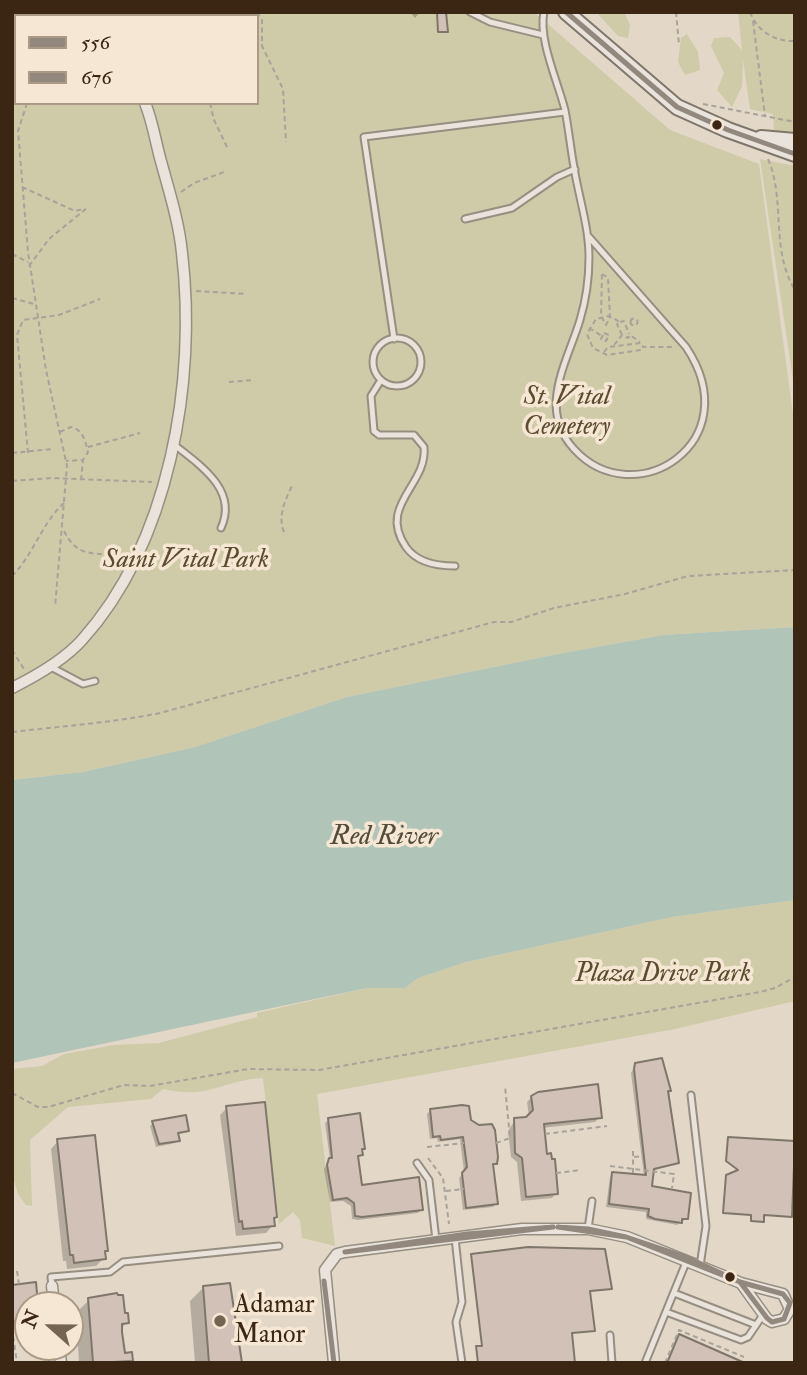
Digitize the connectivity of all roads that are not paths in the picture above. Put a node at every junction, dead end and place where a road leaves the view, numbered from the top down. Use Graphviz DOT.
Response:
graph roads {
  1 [pos="470,12"];
  2 [pos="544,12"];
  3 [pos="566,12"];
  4 [pos="543,35"];
  5 [pos="146,105"];
  6 [pos="565,112"];
  7 [pos="746,136"];
  8 [pos="795,141"];
  9 [pos="795,154"];
  10 [pos="575,169"];
  11 [pos="465,219"];
  12 [pos="589,237"];
  13 [pos="394,339"];
  14 [pos="381,380"];
  15 [pos="172,443"];
  16 [pos="221,528"];
  17 [pos="454,566"];
  18 [pos="49,666"];
  19 [pos="96,681"];
  20 [pos="12,688"];
  21 [pos="691,1095"];
  22 [pos="417,1163"];
  23 [pos="592,1201"];
  24 [pos="588,1229"];
  25 [pos="455,1238"];
  26 [pos="436,1240"];
  27 [pos="279,1246"];
  28 [pos="687,1260"];
  29 [pos="700,1266"];
  30 [pos="741,1283"];
  31 [pos="52,1286"];
  32 [pos="53,1291"];
  33 [pos="674,1293"];
  34 [pos="666,1312"];
  35 [pos="762,1315"];
  36 [pos="756,1325"];
  37 [pos="610,1335"];
  38 [pos="334,1363"];
  39 [pos="462,1363"];
  40 [pos="612,1363"];
  41 [pos="645,1363"];
  1 -- 4 [label="lane"];
  2 -- 4 [label="lane"];
  3 -- 7 [label="street"];
  4 -- 6 [label="lane"];
  5 -- 15 [label="street"];
  6 -- 10 [label="lane"];
  6 -- 13 [label="lane"];
  7 -- 8 [label="street"];
  7 -- 9 [label="street"];
  10 -- 11 [label="lane"];
  10 -- 12 [label="lane"];
  12 -- 12 [label="lane"];
  13 -- 14 [label="lane"];
  13 -- 14 [label="lane"];
  14 -- 17 [label="lane"];
  15 -- 16 [label="lane"];
  15 -- 18 [label="street"];
  18 -- 19 [label="lane"];
  18 -- 20 [label="street"];
  21 -- 29 [label="lane"];
  22 -- 26 [label="lane"];
  23 -- 24 [label="lane"];
  24 -- 25 [label="street"];
  24 -- 28 [label="street"];
  25 -- 26 [label="street"];
  25 -- 39 [label="lane"];
  26 -- 38 [label="street"];
  27 -- 31 [label="lane"];
  28 -- 29 [label="street"];
  28 -- 33 [label="lane"];
  29 -- 30 [label="street"];
  30 -- 35 [label="street"];
  30 -- 35 [label="street"];
  31 -- 32 [label="street"];
  33 -- 34 [label="lane"];
  33 -- 36 [label="lane"];
  34 -- 36 [label="lane"];
  34 -- 41 [label="lane"];
  35 -- 36 [label="lane"];
  37 -- 40 [label="lane"];
}
